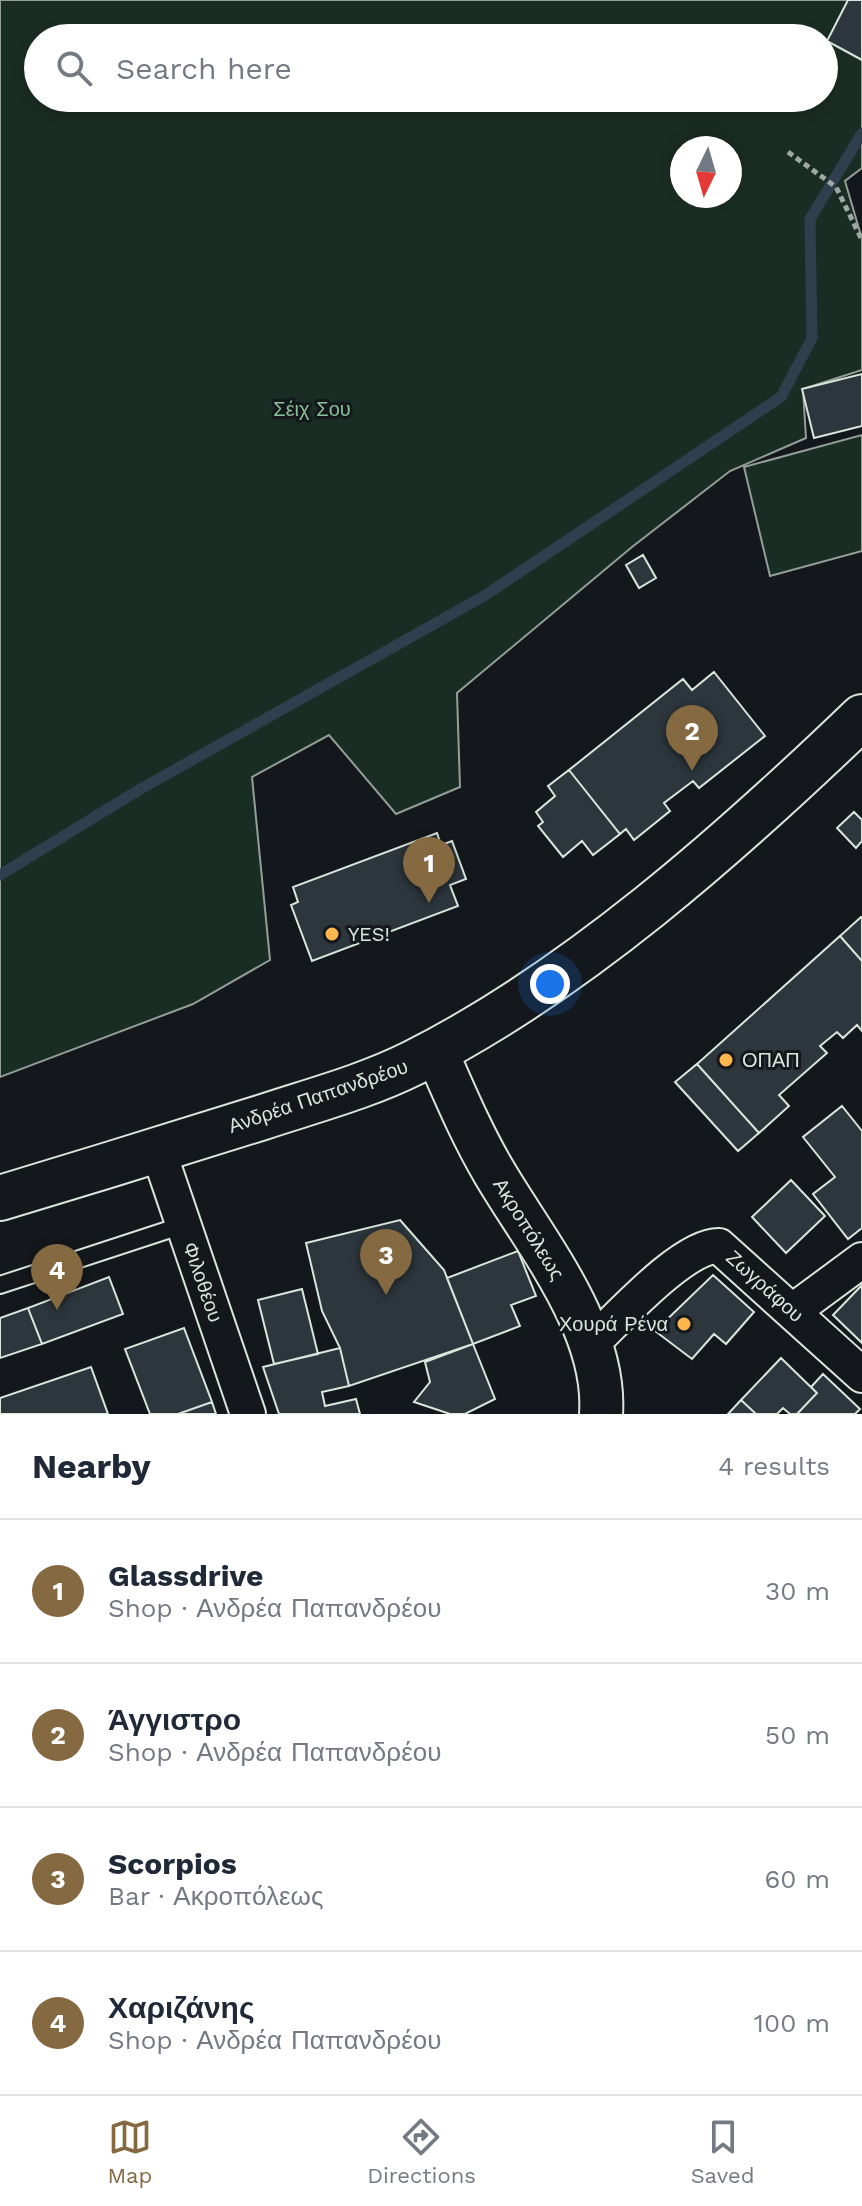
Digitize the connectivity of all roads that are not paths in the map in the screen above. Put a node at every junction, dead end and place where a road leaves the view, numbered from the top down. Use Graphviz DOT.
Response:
graph roads {
  1 [pos="862,717"];
  2 [pos="436,1051"];
  3 [pos="158,1150"];
  4 [pos="0,1198"];
  5 [pos="183,1225"];
  6 [pos="862,1260"];
  7 [pos="0,1285"];
  8 [pos="793,1311"];
  9 [pos="589,1346"];
  10 [pos="862,1375"];
  11 [pos="248,1414"];
  12 [pos="601,1414"];
  1 -- 2 [label="main road, Ανδρέα Παπανδρέου"];
  2 -- 3 [label="main road, Ανδρέα Παπανδρέου"];
  2 -- 9 [label="street, Ακροπόλεως"];
  3 -- 4 [label="main road, Ανδρέα Παπανδρέου"];
  3 -- 5 [label="street, Φιλοθέου"];
  5 -- 7 [label="lane"];
  5 -- 11 [label="street, Φιλοθέου"];
  6 -- 8 [label="street"];
  8 -- 9 [label="street, Ζωγράφου"];
  8 -- 10 [label="street, Ζωγράφου"];
  9 -- 12 [label="street, Ακροπόλεως"];
}
